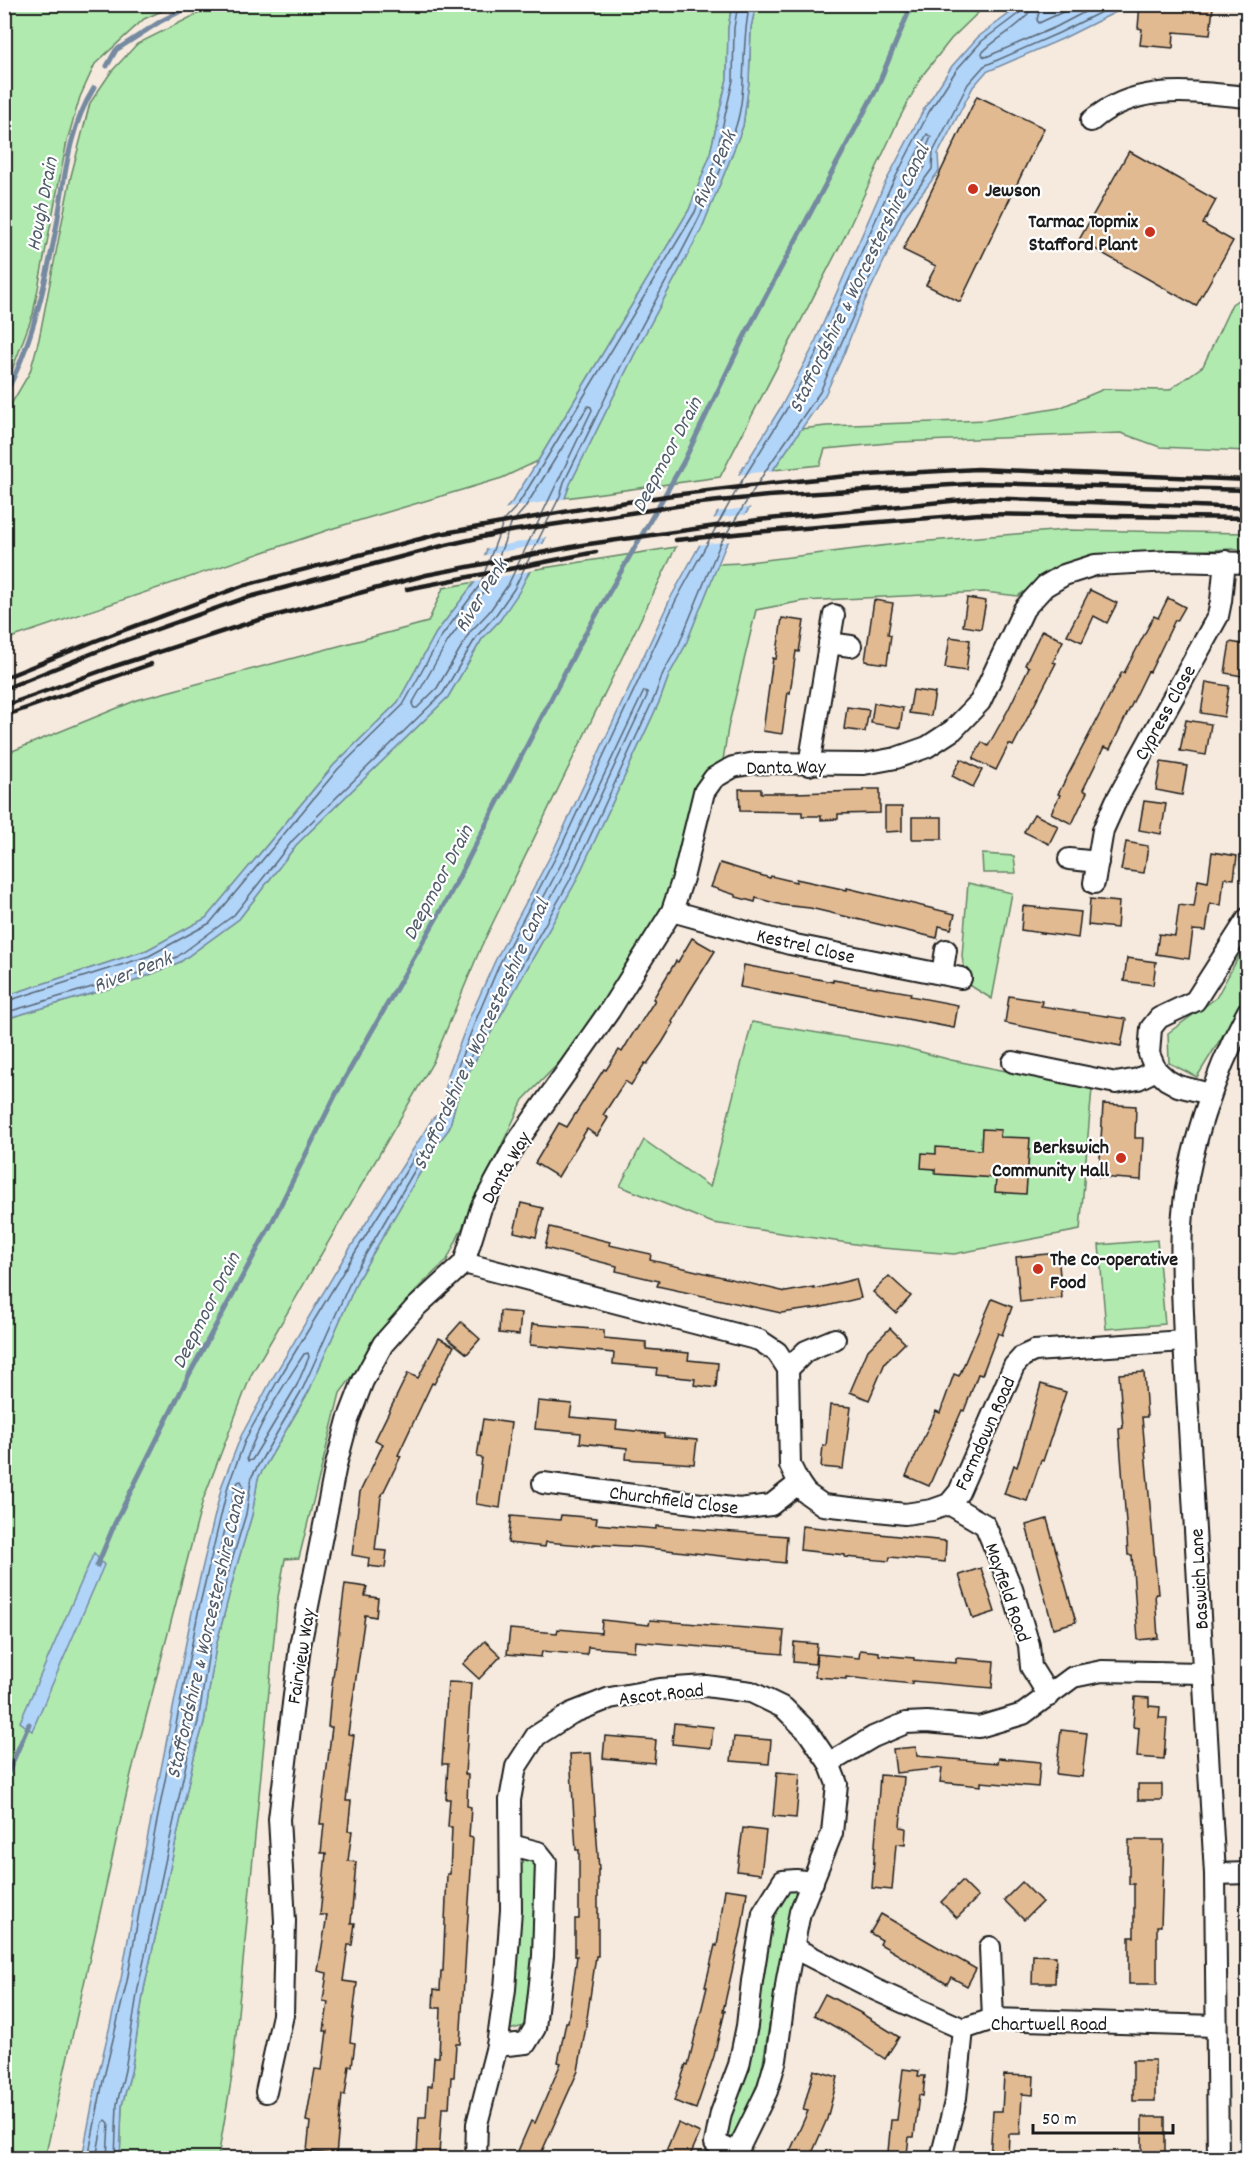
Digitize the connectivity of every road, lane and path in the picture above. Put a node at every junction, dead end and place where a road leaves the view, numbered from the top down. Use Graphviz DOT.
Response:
graph roads {
  1 [pos="1248,97"];
  2 [pos="1091,121"];
  3 [pos="1225,561"];
  4 [pos="1248,563"];
  5 [pos="834,615"];
  6 [pos="829,643"];
  7 [pos="851,646"];
  8 [pos="809,765"];
  9 [pos="1069,859"];
  10 [pos="1098,862"];
  11 [pos="1094,883"];
  12 [pos="672,911"];
  13 [pos="1248,918"];
  14 [pos="946,950"];
  15 [pos="1248,1011"];
  16 [pos="1013,1062"];
  17 [pos="1156,1070"];
  18 [pos="1210,1094"];
  19 [pos="464,1263"];
  20 [pos="835,1339"];
  21 [pos="1184,1341"];
  22 [pos="788,1369"];
  23 [pos="543,1483"];
  24 [pos="799,1484"];
  25 [pos="949,1504"];
  26 [pos="1203,1673"];
  27 [pos="1049,1696"];
  28 [pos="829,1762"];
  29 [pos="511,1845"];
  30 [pos="1248,1873"];
  31 [pos="1215,1874"];
  32 [pos="813,1882"];
  33 [pos="990,1947"];
  34 [pos="794,1948"];
  35 [pos="993,2019"];
  36 [pos="1215,2026"];
  37 [pos="963,2029"];
  38 [pos="497,2046"];
  39 [pos="266,2091"];
  40 [pos="736,2156"];
  41 [pos="476,2158"];
  42 [pos="941,2158"];
  43 [pos="1218,2158"];
  1 -- 2 [label="street"];
  3 -- 4 [label="street, Danta Way"];
  3 -- 8 [label="street, Danta Way"];
  3 -- 10 [label="street, Cypress Close"];
  5 -- 6 [label="street"];
  6 -- 7 [label="street"];
  6 -- 8 [label="street"];
  8 -- 12 [label="street, Danta Way"];
  9 -- 10 [label="street"];
  10 -- 11 [label="street, Cypress Close"];
  12 -- 14 [label="street, Kestrel Close"];
  12 -- 19 [label="street, Danta Way"];
  13 -- 17 [label="street"];
  15 -- 18 [label="street, Baswich Lane"];
  16 -- 17 [label="street"];
  17 -- 18 [label="street"];
  18 -- 21 [label="street, Baswich Lane"];
  19 -- 22 [label="street"];
  19 -- 39 [label="street, Fairview Way"];
  20 -- 22 [label="street"];
  21 -- 25 [label="street, Farmdown Road"];
  21 -- 26 [label="street, Baswich Lane"];
  22 -- 24 [label="street"];
  23 -- 24 [label="street, Churchfield Close"];
  24 -- 25 [label="street, Farmdown Road"];
  25 -- 27 [label="street, Mayfield Road"];
  26 -- 27 [label="street"];
  26 -- 31 [label="street, Baswich Lane"];
  27 -- 28 [label="street"];
  28 -- 29 [label="street, Ascot Road"];
  28 -- 32 [label="street, Ascot Road"];
  29 -- 38 [label="street, Ascot Road"];
  29 -- 38 [label="street"];
  30 -- 31 [label="street"];
  31 -- 36 [label="street, Baswich Lane"];
  32 -- 34 [label="street, Ascot Road"];
  32 -- 40 [label="street, Ascot Road"];
  33 -- 35 [label="street"];
  34 -- 37 [label="street, Chartwell Road"];
  34 -- 40 [label="street, Ascot Road"];
  35 -- 36 [label="street, Chartwell Road"];
  35 -- 37 [label="street, Chartwell Road"];
  36 -- 43 [label="street, Baswich Lane"];
  37 -- 42 [label="street"];
  38 -- 41 [label="street, Ascot Road"];
}
